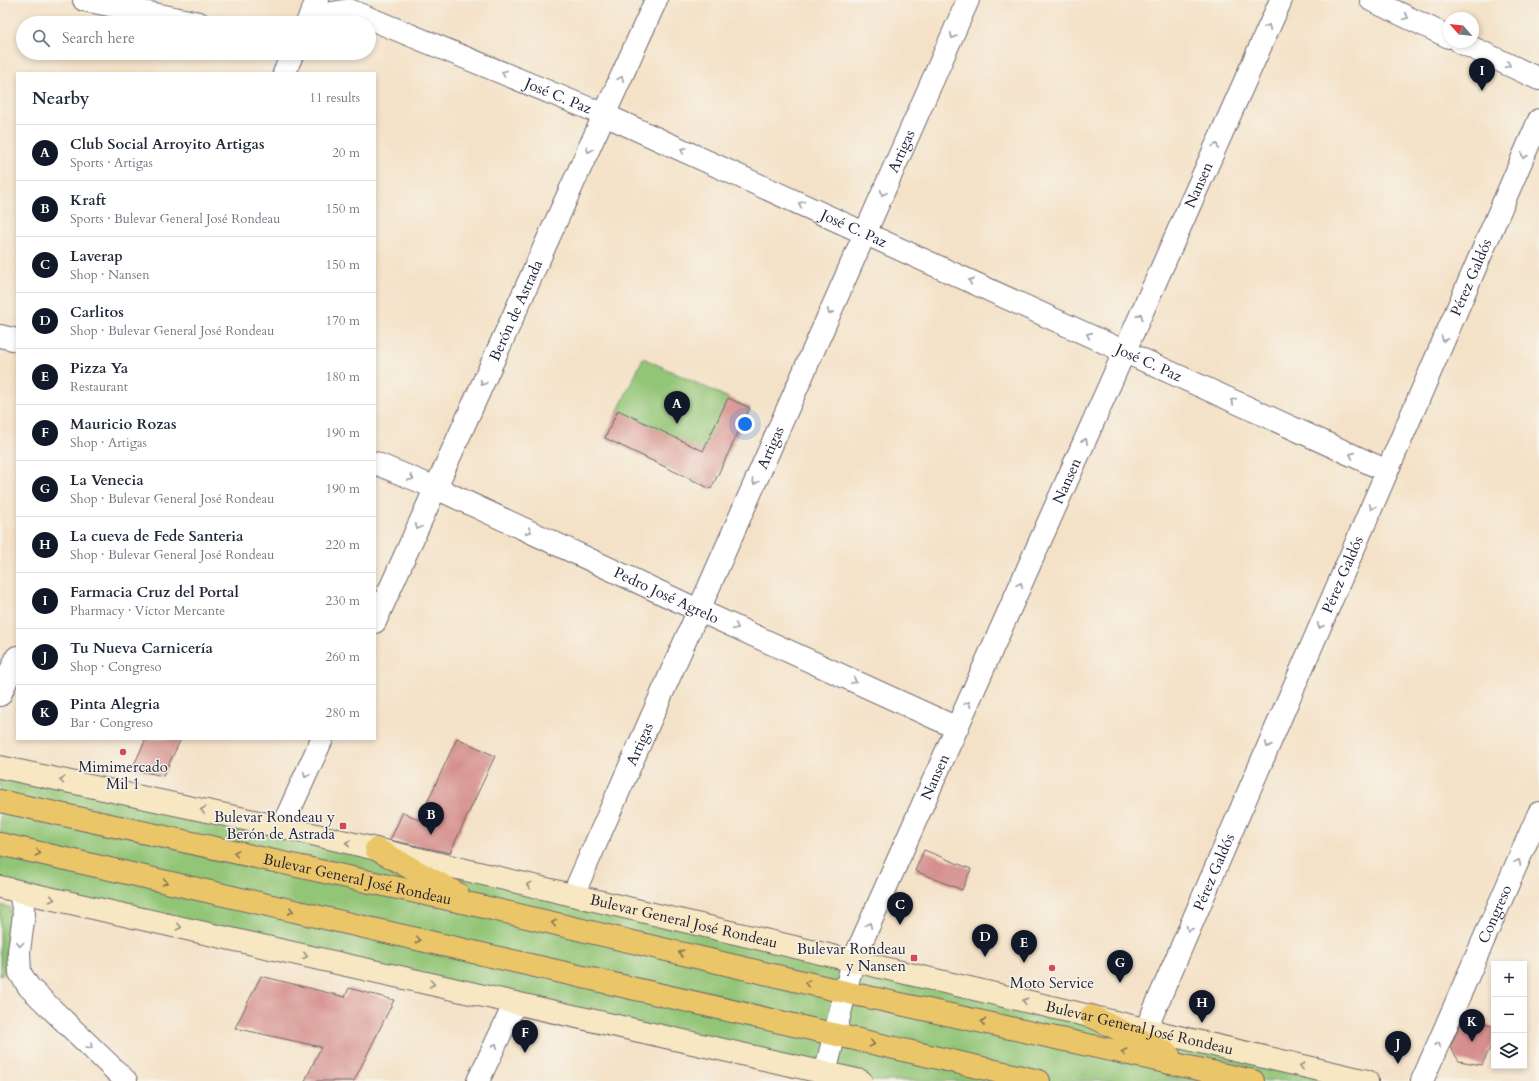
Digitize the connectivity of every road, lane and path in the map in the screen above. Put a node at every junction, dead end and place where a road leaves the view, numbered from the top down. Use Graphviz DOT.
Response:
graph roads {
  1 [pos="84,0"];
  2 [pos="317,0"];
  3 [pos="656,0"];
  4 [pos="968,0"];
  5 [pos="1280,0"];
  6 [pos="1371,0"];
  7 [pos="164,16"];
  8 [pos="310,16"];
  9 [pos="324,16"];
  10 [pos="364,16"];
  11 [pos="376,21"];
  12 [pos="1443,34"];
  13 [pos="1473,48"];
  14 [pos="290,60"];
  15 [pos="284,72"];
  16 [pos="1539,79"];
  17 [pos="605,115"];
  18 [pos="1539,120"];
  19 [pos="865,233"];
  20 [pos="0,336"];
  21 [pos="16,340"];
  22 [pos="1124,351"];
  23 [pos="376,463"];
  24 [pos="1387,471"];
  25 [pos="436,488"];
  26 [pos="698,610"];
  27 [pos="376,620"];
  28 [pos="16,659"];
  29 [pos="0,695"];
  30 [pos="957,728"];
  31 [pos="322,740"];
  32 [pos="0,767"];
  33 [pos="0,801"];
  34 [pos="1539,814"];
  35 [pos="282,828"];
  36 [pos="0,844"];
  37 [pos="376,849"];
  38 [pos="10,889"];
  39 [pos="572,895"];
  40 [pos="480,906"];
  41 [pos="853,961"];
  42 [pos="845,992"];
  43 [pos="515,1003"];
  44 [pos="1091,1016"];
  45 [pos="1146,1029"];
  46 [pos="834,1036"];
  47 [pos="1203,1070"];
  48 [pos="825,1073"];
  49 [pos="126,1081"];
  50 [pos="478,1081"];
  51 [pos="861,1081"];
  52 [pos="1039,1081"];
  53 [pos="1253,1081"];
  54 [pos="1367,1081"];
  55 [pos="1422,1081"];
  1 -- 7 [label="street"];
  2 -- 8 [label="street"];
  17 -- 3 [label="street, Berón de Astrada, one-way"];
  4 -- 19 [label="street, Artigas, one-way"];
  22 -- 5 [label="street, Nansen, one-way"];
  6 -- 12 [label="street, one-way"];
  10 -- 9 [label="street, José C. Paz, one-way"];
  17 -- 11 [label="street, José C. Paz, one-way"];
  13 -- 16 [label="street, one-way"];
  14 -- 15 [label="street"];
  19 -- 17 [label="street, José C. Paz, one-way"];
  17 -- 25 [label="street, Berón de Astrada, one-way"];
  18 -- 24 [label="street, Pérez Galdós, one-way"];
  22 -- 19 [label="street, José C. Paz, one-way"];
  19 -- 26 [label="street, Artigas, one-way"];
  20 -- 21 [label="street"];
  24 -- 22 [label="street, José C. Paz, one-way"];
  30 -- 22 [label="street, Nansen, one-way"];
  23 -- 25 [label="street, Pedro José Agrelo, one-way"];
  24 -- 45 [label="street, Pérez Galdós, one-way"];
  25 -- 26 [label="street, Pedro José Agrelo, one-way"];
  25 -- 27 [label="street, Berón de Astrada, one-way"];
  26 -- 30 [label="street, Pedro José Agrelo, one-way"];
  26 -- 39 [label="street, Artigas"];
  28 -- 29 [label="street"];
  41 -- 30 [label="street, Nansen, one-way"];
  31 -- 35 [label="street, one-way"];
  35 -- 32 [label="main road, Bulevar General José Rondeau, one-way"];
  40 -- 33 [label="main road, Bulevar General José Rondeau, one-way"];
  55 -- 34 [label="street, Congreso, one-way"];
  37 -- 35 [label="main road, Bulevar General José Rondeau, one-way"];
  36 -- 46 [label="main road, one-way"];
  39 -- 37 [label="main road, Bulevar General José Rondeau, one-way"];
  37 -- 40 [label="main road"];
  38 -- 43 [label="main road, one-way"];
  38 -- 49 [label="street, one-way"];
  39 -- 41 [label="main road, Bulevar General José Rondeau"];
  42 -- 40 [label="main road, Bulevar General José Rondeau, one-way"];
  41 -- 42 [label="street, Nansen"];
  44 -- 41 [label="main road, Bulevar General José Rondeau, one-way"];
  42 -- 46 [label="street, Nansen"];
  47 -- 42 [label="main road, Bulevar General José Rondeau, one-way"];
  43 -- 48 [label="main road"];
  50 -- 43 [label="street, one-way"];
  44 -- 45 [label="main road, Bulevar General José Rondeau"];
  44 -- 47 [label="main road"];
  54 -- 45 [label="main road, Bulevar General José Rondeau, one-way"];
  46 -- 48 [label="street, Nansen"];
  46 -- 52 [label="main road, one-way"];
  47 -- 53 [label="main road, Bulevar General José Rondeau"];
  48 -- 51 [label="main road"];
}
